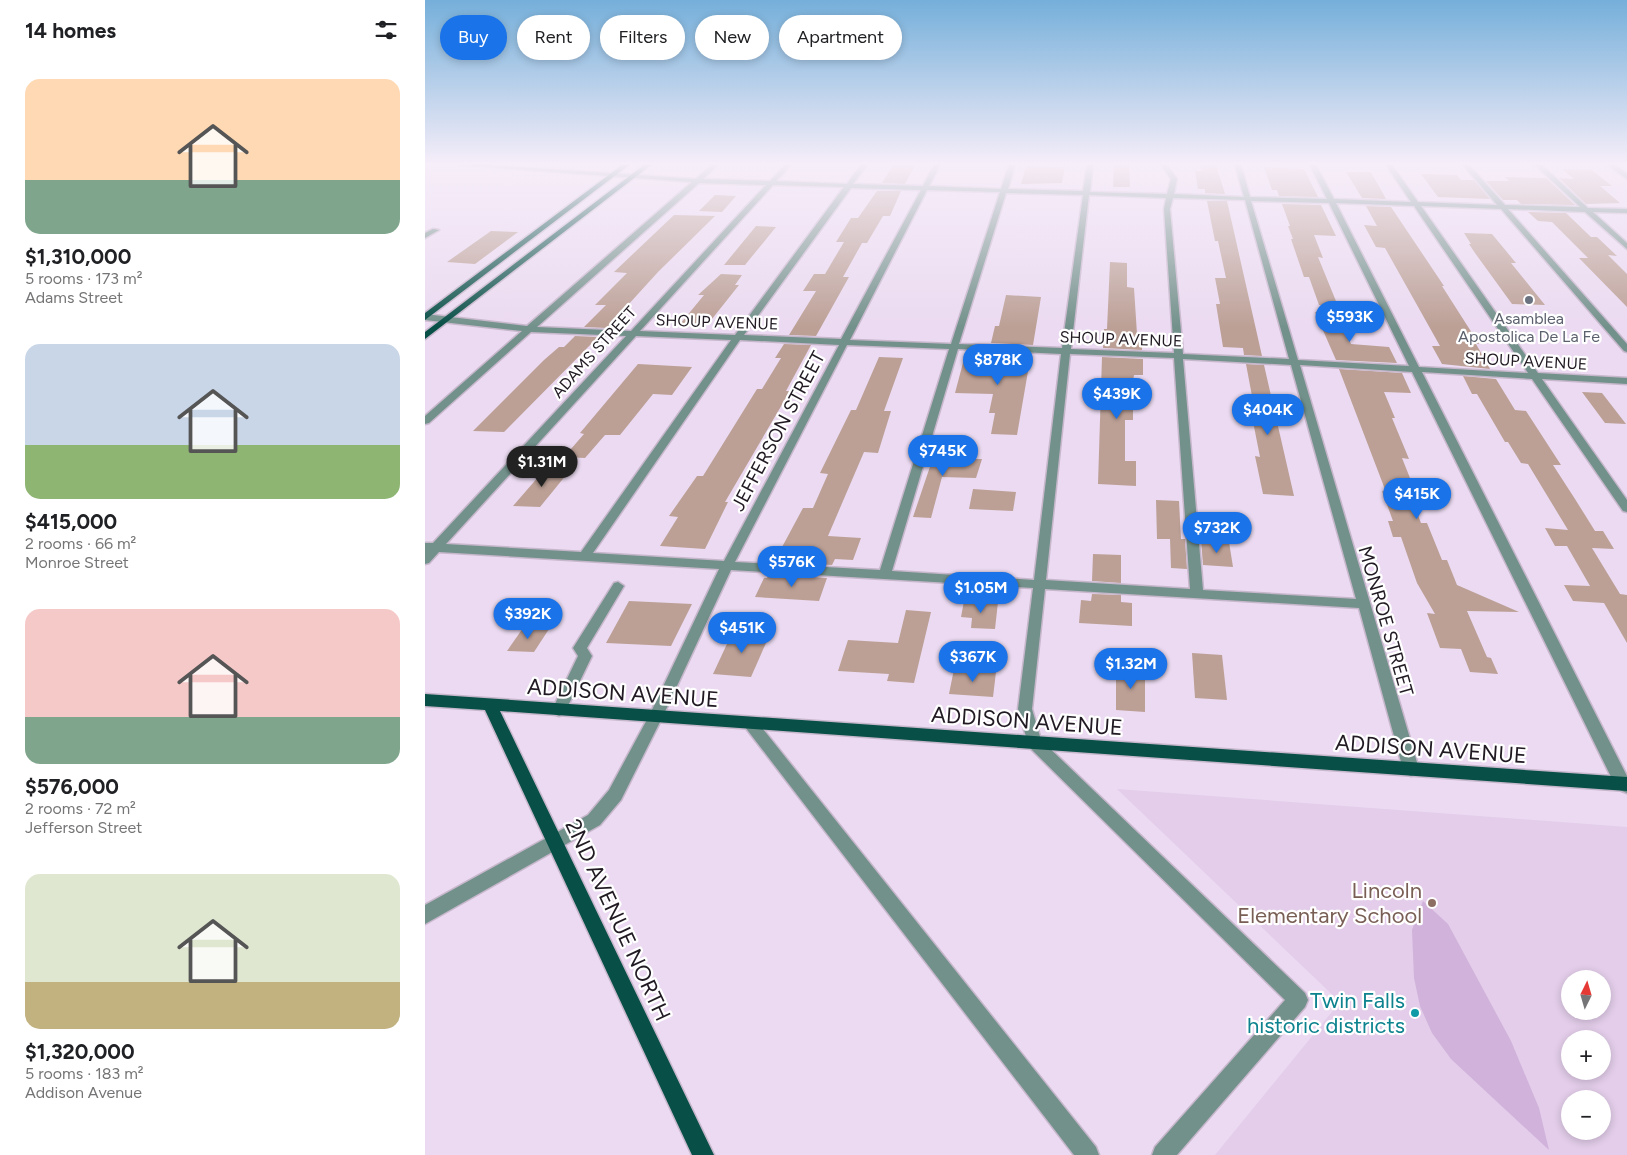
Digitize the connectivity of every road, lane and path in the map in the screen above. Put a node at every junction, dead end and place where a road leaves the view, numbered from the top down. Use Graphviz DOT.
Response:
graph roads {
  1 [pos="555,219"];
  2 [pos="577,219"];
  3 [pos="653,219"];
  4 [pos="737,219"];
  5 [pos="824,219"];
  6 [pos="909,219"];
  7 [pos="995,219"];
  8 [pos="1084,219"];
  9 [pos="1168,219"];
  10 [pos="1253,219"];
  11 [pos="1340,219"];
  12 [pos="1425,219"];
  13 [pos="1513,219"];
  14 [pos="1596,219"];
  15 [pos="435,230"];
  16 [pos="425,236"];
  17 [pos="1627,247"];
  18 [pos="425,317"];
  19 [pos="446,320"];
  20 [pos="527,329"];
  21 [pos="630,334"];
  22 [pos="425,336"];
  23 [pos="739,337"];
  24 [pos="844,342"];
  25 [pos="954,347"];
  26 [pos="1627,349"];
  27 [pos="1066,352"];
  28 [pos="1179,356"];
  29 [pos="1296,363"];
  30 [pos="1416,371"];
  31 [pos="1535,377"];
  32 [pos="1627,381"];
  33 [pos="425,421"];
  34 [pos="1627,508"];
  35 [pos="430,548"];
  36 [pos="584,557"];
  37 [pos="425,560"];
  38 [pos="727,566"];
  39 [pos="885,575"];
  40 [pos="1041,585"];
  41 [pos="618,586"];
  42 [pos="1197,594"];
  43 [pos="1362,604"];
  44 [pos="425,700"];
  45 [pos="490,705"];
  46 [pos="559,710"];
  47 [pos="656,716"];
  48 [pos="750,723"];
  49 [pos="1034,743"];
  50 [pos="1411,769"];
  51 [pos="1626,785"];
  52 [pos="556,842"];
  53 [pos="425,915"];
  54 [pos="703,1155"];
  55 [pos="1088,1155"];
  56 [pos="1163,1155"];
  1 -- 18 [label="main road"];
  2 -- 19 [label="main road"];
  3 -- 20 [label="street"];
  4 -- 21 [label="street, ADAMS STREET"];
  5 -- 23 [label="street"];
  6 -- 24 [label="street, JEFFERSON STREET"];
  7 -- 25 [label="street"];
  8 -- 27 [label="street"];
  9 -- 28 [label="street"];
  10 -- 29 [label="street, MONROE STREET"];
  11 -- 30 [label="street"];
  12 -- 31 [label="street"];
  13 -- 26 [label="street"];
  14 -- 17 [label="street"];
  15 -- 16 [label="street"];
  18 -- 19 [label="street, SHOUP AVENUE"];
  19 -- 20 [label="street, SHOUP AVENUE"];
  19 -- 22 [label="main road"];
  20 -- 21 [label="street, SHOUP AVENUE"];
  20 -- 33 [label="street"];
  21 -- 23 [label="street, SHOUP AVENUE"];
  21 -- 35 [label="street, ADAMS STREET"];
  23 -- 24 [label="street, SHOUP AVENUE"];
  23 -- 36 [label="street"];
  24 -- 25 [label="street, SHOUP AVENUE"];
  24 -- 38 [label="street, JEFFERSON STREET"];
  25 -- 27 [label="street, SHOUP AVENUE"];
  25 -- 39 [label="street"];
  27 -- 28 [label="street, SHOUP AVENUE"];
  27 -- 40 [label="street"];
  28 -- 29 [label="street, SHOUP AVENUE"];
  28 -- 42 [label="street"];
  29 -- 30 [label="street, SHOUP AVENUE"];
  29 -- 43 [label="street, MONROE STREET"];
  30 -- 31 [label="street, SHOUP AVENUE"];
  30 -- 51 [label="street"];
  31 -- 32 [label="street, SHOUP AVENUE"];
  31 -- 34 [label="street"];
  35 -- 36 [label="street"];
  35 -- 37 [label="street, ADAMS STREET"];
  36 -- 38 [label="street"];
  38 -- 39 [label="street"];
  38 -- 47 [label="street, JEFFERSON STREET"];
  39 -- 40 [label="street"];
  40 -- 42 [label="street"];
  40 -- 49 [label="street"];
  41 -- 46 [label="street"];
  42 -- 43 [label="street"];
  43 -- 50 [label="street, MONROE STREET"];
  44 -- 45 [label="main road, ADDISON AVENUE"];
  45 -- 46 [label="main road, ADDISON AVENUE"];
  45 -- 52 [label="main road, 2ND AVENUE NORTH"];
  46 -- 47 [label="main road, ADDISON AVENUE"];
  47 -- 48 [label="main road, ADDISON AVENUE"];
  47 -- 52 [label="street, JEFFERSON STREET"];
  48 -- 49 [label="main road, ADDISON AVENUE"];
  48 -- 55 [label="street"];
  49 -- 50 [label="main road, ADDISON AVENUE"];
  49 -- 56 [label="street"];
  50 -- 51 [label="main road, ADDISON AVENUE"];
  52 -- 53 [label="street, JEFFERSON STREET"];
  52 -- 54 [label="main road, 2ND AVENUE NORTH"];
}
